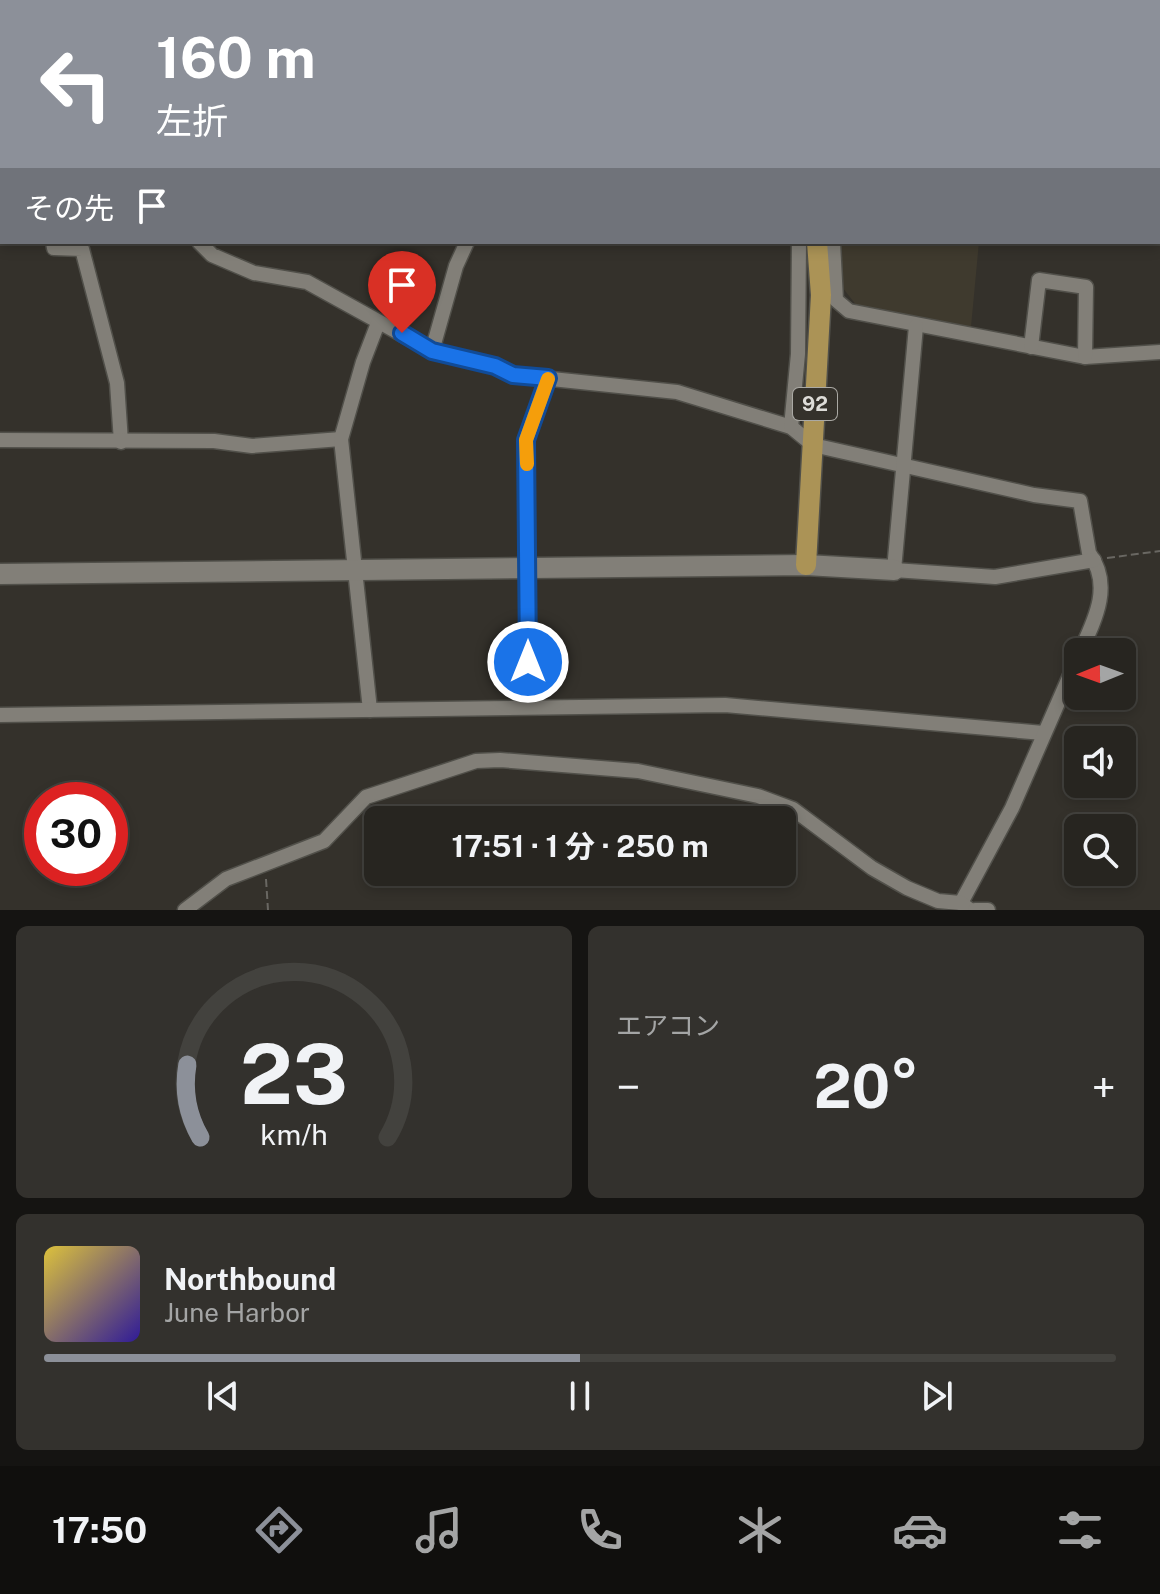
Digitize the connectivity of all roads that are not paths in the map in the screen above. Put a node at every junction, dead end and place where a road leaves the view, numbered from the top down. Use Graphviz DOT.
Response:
graph roads {
  1 [pos="53,244"];
  2 [pos="201,244"];
  3 [pos="466,244"];
  4 [pos="799,244"];
  5 [pos="817,244"];
  6 [pos="833,244"];
  7 [pos="378,323"];
  8 [pos="916,326"];
  9 [pos="1031,347"];
  10 [pos="432,351"];
  11 [pos="1160,352"];
  12 [pos="1085,357"];
  13 [pos="548,378"];
  14 [pos="791,427"];
  15 [pos="341,439"];
  16 [pos="0,440"];
  17 [pos="121,442"];
  18 [pos="813,445"];
  19 [pos="904,467"];
  20 [pos="1094,560"];
  21 [pos="806,565"];
  22 [pos="528,569"];
  23 [pos="894,570"];
  24 [pos="355,571"];
  25 [pos="0,574"];
  26 [pos="1086,638"];
  27 [pos="1064,688"];
  28 [pos="528,707"];
  29 [pos="370,710"];
  30 [pos="0,715"];
  31 [pos="1043,733"];
  32 [pos="969,908"];
  33 [pos="185,910"];
  34 [pos="988,910"];
  1 -- 17 [label="street"];
  2 -- 7 [label="street"];
  3 -- 10 [label="street"];
  4 -- 14 [label="street"];
  5 -- 18 [label="main road, 92"];
  6 -- 8 [label="street"];
  7 -- 10 [label="street"];
  7 -- 15 [label="street"];
  8 -- 9 [label="street"];
  8 -- 19 [label="street"];
  9 -- 12 [label="street"];
  9 -- 12 [label="street"];
  10 -- 13 [label="street"];
  11 -- 12 [label="street"];
  13 -- 14 [label="street"];
  13 -- 22 [label="street"];
  14 -- 18 [label="street"];
  15 -- 17 [label="street"];
  15 -- 24 [label="street"];
  16 -- 17 [label="street"];
  18 -- 19 [label="street"];
  18 -- 21 [label="main road, 92"];
  19 -- 20 [label="street"];
  19 -- 23 [label="street"];
  20 -- 23 [label="street"];
  20 -- 26 [label="street"];
  21 -- 22 [label="street"];
  21 -- 23 [label="street"];
  22 -- 24 [label="street"];
  22 -- 28 [label="street"];
  24 -- 25 [label="street"];
  24 -- 29 [label="street"];
  27 -- 31 [label="street"];
  28 -- 29 [label="street"];
  28 -- 31 [label="street"];
  29 -- 30 [label="street"];
  31 -- 32 [label="street"];
  32 -- 33 [label="street"];
  32 -- 34 [label="street"];
}
